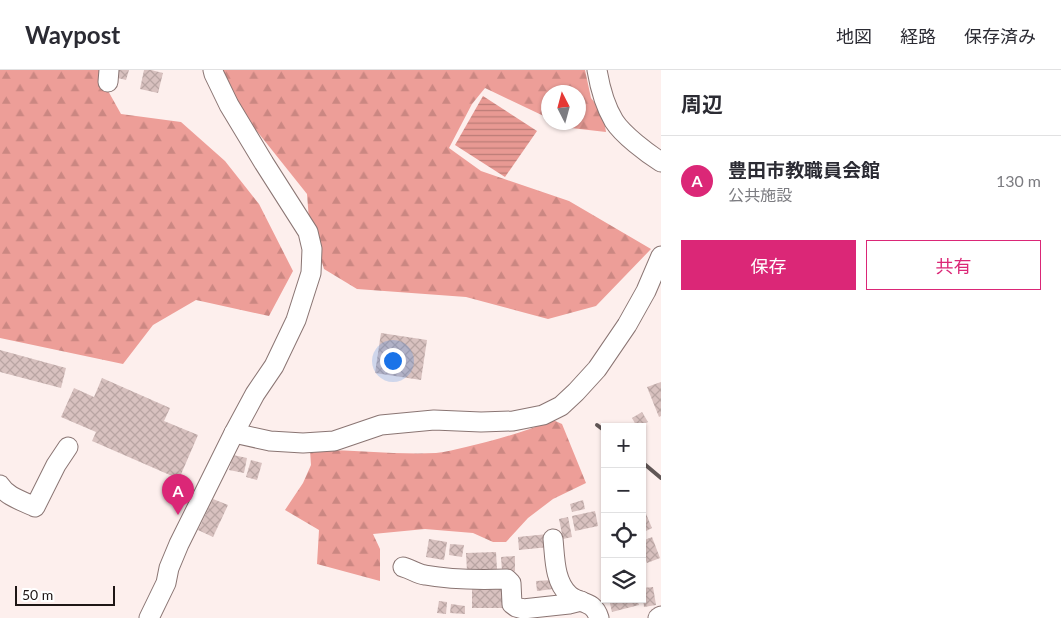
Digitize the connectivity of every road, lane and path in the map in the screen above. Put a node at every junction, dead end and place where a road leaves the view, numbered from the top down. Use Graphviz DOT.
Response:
graph roads {
  1 [pos="213,70"];
  2 [pos="597,70"];
  3 [pos="661,162"];
  4 [pos="661,256"];
  5 [pos="234,433"];
  6 [pos="68,447"];
  7 [pos="0,484"];
  8 [pos="553,539"];
  9 [pos="403,567"];
  10 [pos="581,601"];
  11 [pos="149,618"];
  12 [pos="599,618"];
  1 -- 5 [label="street"];
  2 -- 3 [label="street"];
  4 -- 5 [label="street"];
  5 -- 11 [label="street"];
  6 -- 7 [label="street"];
  8 -- 10 [label="street"];
  9 -- 10 [label="street"];
  10 -- 12 [label="street"];
}
